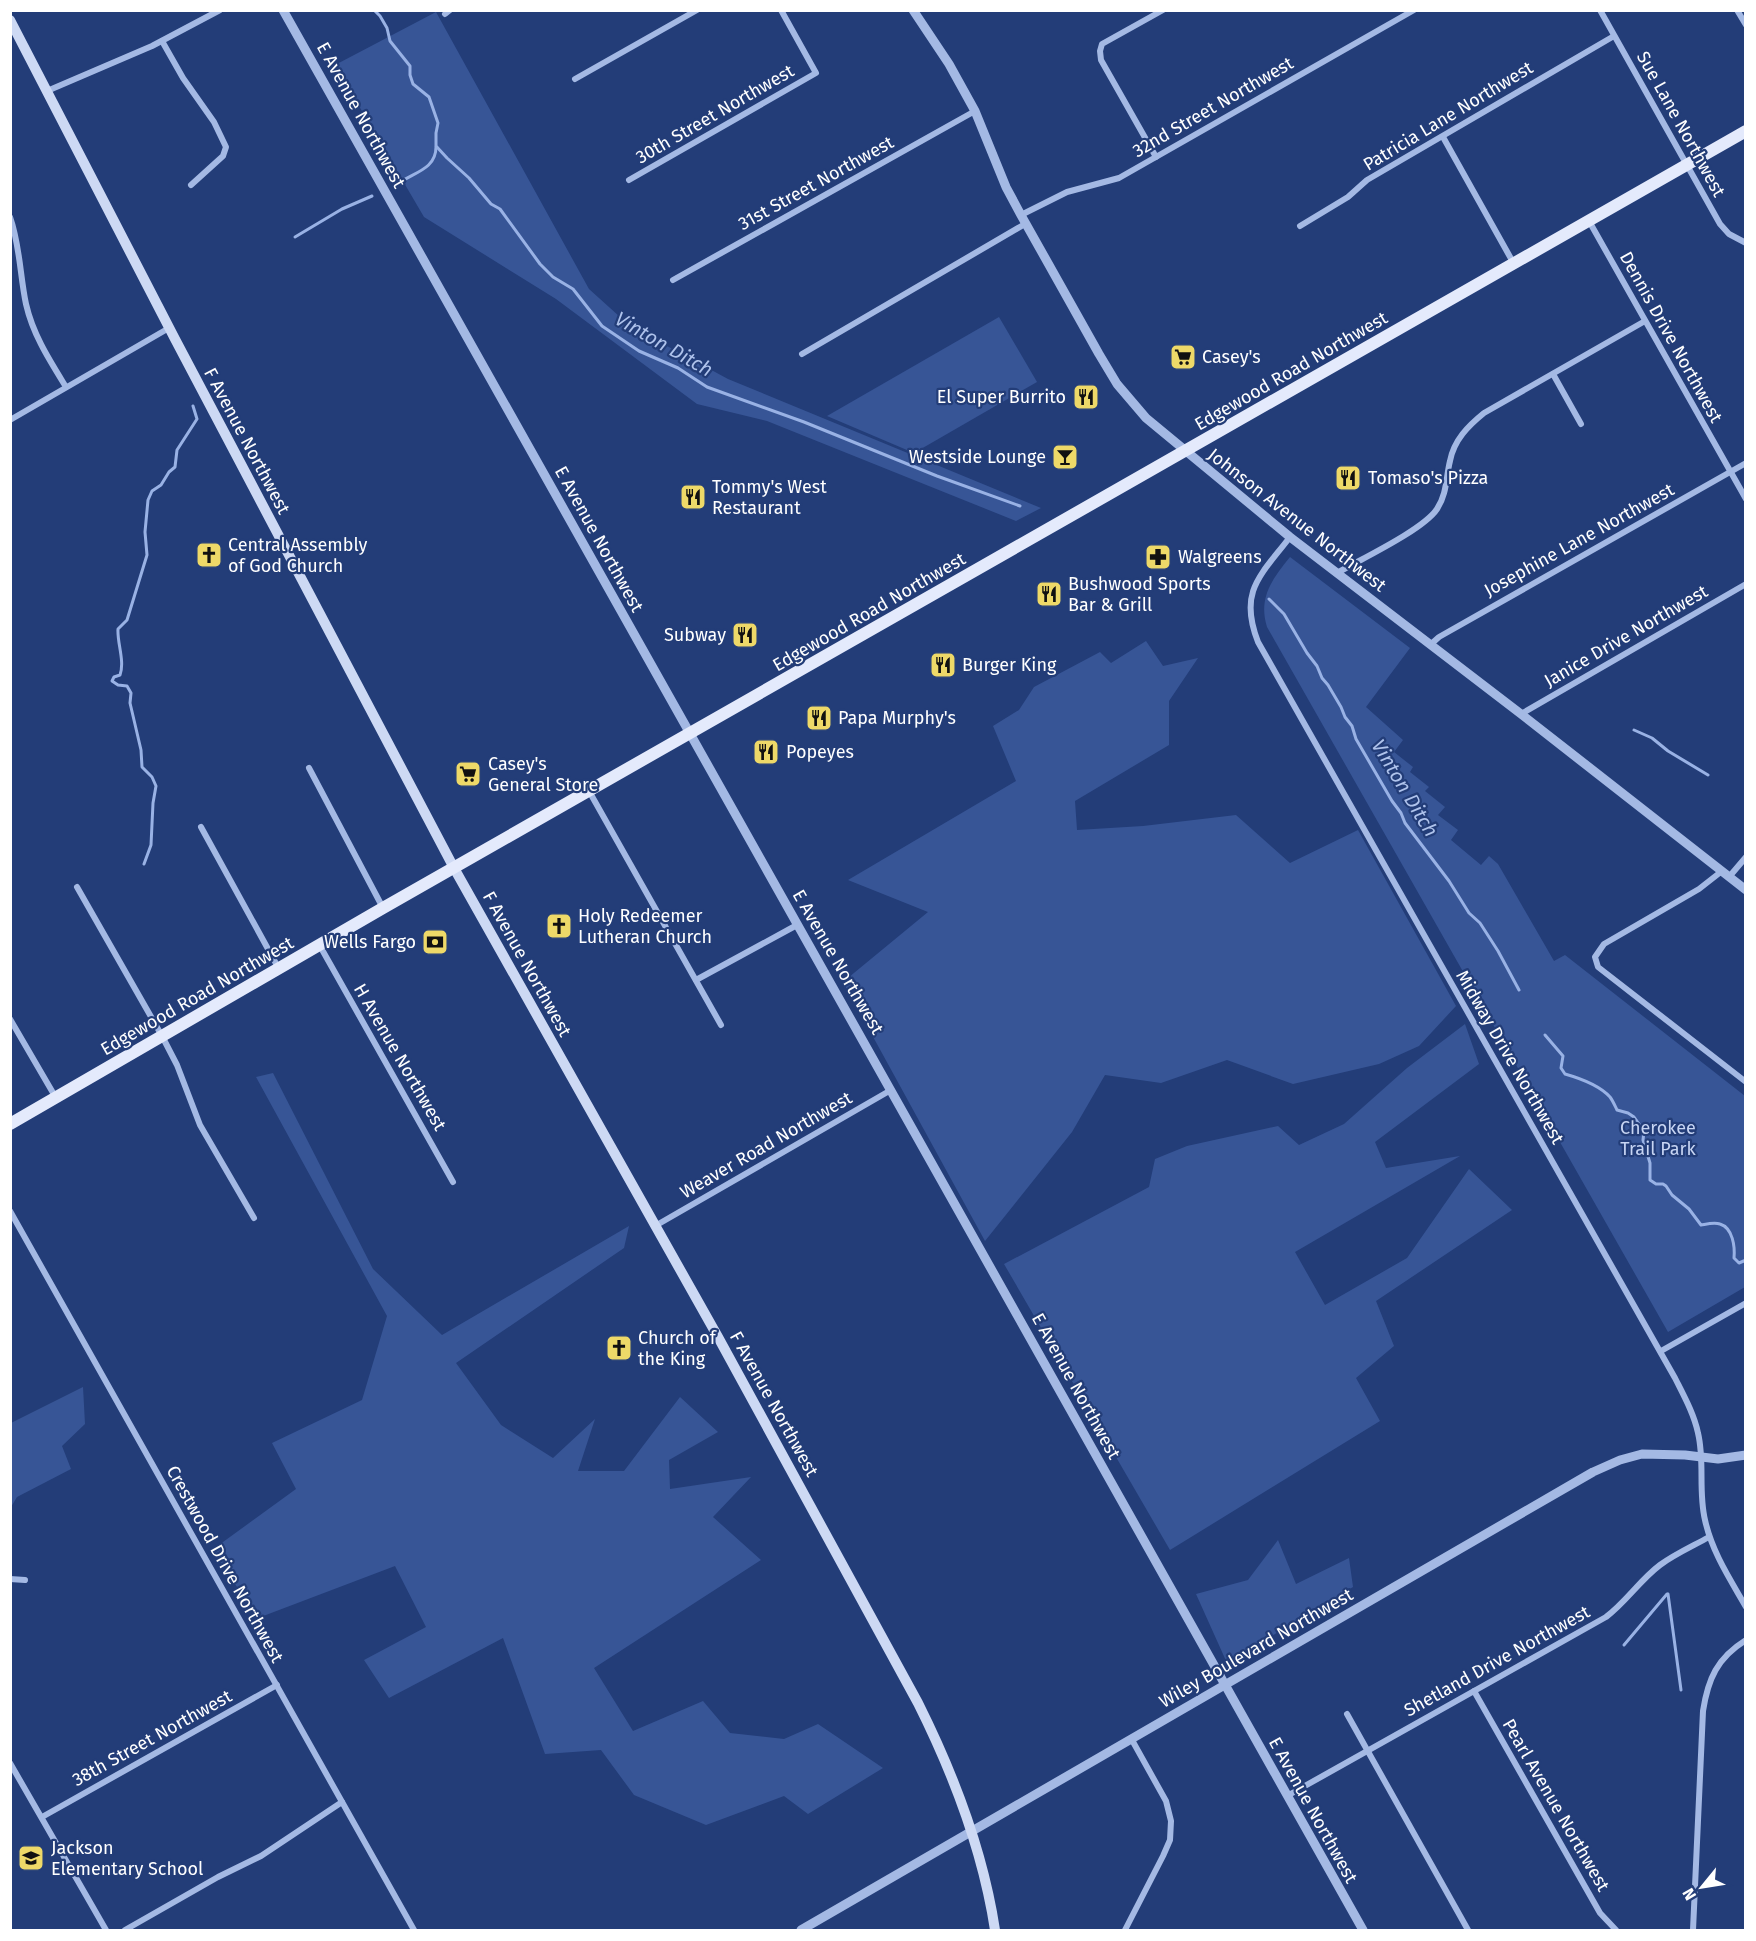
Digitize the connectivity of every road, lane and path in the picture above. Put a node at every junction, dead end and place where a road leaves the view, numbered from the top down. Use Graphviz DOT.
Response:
graph roads {
  1 [pos="220,10"];
  2 [pos="283,10"];
  3 [pos="697,10"];
  4 [pos="781,10"];
  5 [pos="913,10"];
  6 [pos="1163,10"];
  7 [pos="1414,10"];
  8 [pos="1600,10"];
  9 [pos="1737,10"];
  10 [pos="10,20"];
  11 [pos="1746,25"];
  12 [pos="1614,36"];
  13 [pos="162,41"];
  14 [pos="574,79"];
  15 [pos="47,91"];
  16 [pos="975,111"];
  17 [pos="1746,131"];
  18 [pos="1443,137"];
  19 [pos="1156,157"];
  20 [pos="1687,165"];
  21 [pos="629,180"];
  22 [pos="191,185"];
  23 [pos="10,217"];
  24 [pos="1023,220"];
  25 [pos="1589,220"];
  26 [pos="1300,226"];
  27 [pos="1746,243"];
  28 [pos="1514,264"];
  29 [pos="673,280"];
  30 [pos="1645,321"];
  31 [pos="169,328"];
  32 [pos="802,354"];
  33 [pos="1553,374"];
  34 [pos="66,387"];
  35 [pos="10,420"];
  36 [pos="1581,424"];
  37 [pos="1185,452"];
  38 [pos="1746,463"];
  39 [pos="1730,472"];
  40 [pos="1746,499"];
  41 [pos="1290,537"];
  42 [pos="1337,573"];
  43 [pos="1746,584"];
  44 [pos="1430,645"];
  45 [pos="1521,714"];
  46 [pos="690,734"];
  47 [pos="309,768"];
  48 [pos="589,791"];
  49 [pos="201,827"];
  50 [pos="1746,857"];
  51 [pos="454,868"];
  52 [pos="1725,874"];
  53 [pos="77,887"];
  54 [pos="1746,890"];
  55 [pos="383,908"];
  56 [pos="797,925"];
  57 [pos="320,946"];
  58 [pos="279,969"];
  59 [pos="696,980"];
  60 [pos="10,1019"];
  61 [pos="722,1025"];
  62 [pos="162,1036"];
  63 [pos="1746,1082"];
  64 [pos="891,1090"];
  65 [pos="56,1098"];
  66 [pos="10,1124"];
  67 [pos="453,1182"];
  68 [pos="10,1211"];
  69 [pos="254,1218"];
  70 [pos="655,1226"];
  71 [pos="1746,1303"];
  72 [pos="1661,1351"];
  73 [pos="1746,1455"];
  74 [pos="1701,1457"];
  75 [pos="1709,1537"];
  76 [pos="10,1580"];
  77 [pos="25,1580"];
  78 [pos="1746,1607"];
  79 [pos="1746,1640"];
  80 [pos="277,1685"];
  81 [pos="1224,1685"];
  82 [pos="1474,1691"];
  83 [pos="1347,1714"];
  84 [pos="1132,1740"];
  85 [pos="1367,1751"];
  86 [pos="10,1763"];
  87 [pos="1287,1796"];
  88 [pos="342,1802"];
  89 [pos="42,1817"];
  90 [pos="972,1832"];
  91 [pos="106,1930"];
  92 [pos="125,1930"];
  93 [pos="414,1930"];
  94 [pos="801,1930"];
  95 [pos="995,1930"];
  96 [pos="1125,1930"];
  97 [pos="1363,1930"];
  98 [pos="1468,1930"];
  99 [pos="1616,1930"];
  100 [pos="1693,1930"];
  1 -- 13 [label="street"];
  2 -- 46 [label="street, E Avenue Northwest"];
  3 -- 14 [label="street"];
  4 -- 21 [label="street, 30th Street Northwest"];
  5 -- 16 [label="street, Johnson Avenue Northwest"];
  6 -- 19 [label="street"];
  7 -- 19 [label="street, 32nd Street Northwest"];
  8 -- 12 [label="street, Sue Lane Northwest"];
  9 -- 11 [label="street"];
  10 -- 15 [label="main road, F Avenue Northwest"];
  12 -- 18 [label="street, Patricia Lane Northwest"];
  12 -- 20 [label="street, Sue Lane Northwest"];
  13 -- 15 [label="street"];
  13 -- 22 [label="street"];
  15 -- 31 [label="main road, F Avenue Northwest"];
  16 -- 24 [label="street, Johnson Avenue Northwest"];
  16 -- 29 [label="street, 31st Street Northwest"];
  17 -- 20 [label="main road, Edgewood Road Northwest"];
  18 -- 26 [label="street, Patricia Lane Northwest"];
  18 -- 28 [label="street"];
  19 -- 24 [label="street, 32nd Street Northwest"];
  20 -- 25 [label="main road, Edgewood Road Northwest"];
  20 -- 27 [label="street, Sue Lane Northwest"];
  23 -- 34 [label="street"];
  24 -- 32 [label="street, 32nd Street Northwest"];
  24 -- 37 [label="street, Johnson Avenue Northwest"];
  25 -- 28 [label="main road, Edgewood Road Northwest"];
  25 -- 30 [label="street, Dennis Drive Northwest"];
  28 -- 37 [label="main road, Edgewood Road Northwest"];
  30 -- 33 [label="street"];
  30 -- 39 [label="street, Dennis Drive Northwest"];
  31 -- 34 [label="street"];
  31 -- 51 [label="main road, F Avenue Northwest"];
  33 -- 36 [label="street"];
  33 -- 42 [label="street"];
  34 -- 35 [label="street"];
  37 -- 41 [label="street, Johnson Avenue Northwest"];
  37 -- 46 [label="main road, Edgewood Road Northwest"];
  38 -- 39 [label="street, Josephine Lane Northwest"];
  39 -- 40 [label="street, Dennis Drive Northwest"];
  39 -- 44 [label="street, Josephine Lane Northwest"];
  41 -- 42 [label="street, Johnson Avenue Northwest"];
  41 -- 72 [label="street, Midway Drive Northwest"];
  42 -- 44 [label="street, Johnson Avenue Northwest"];
  43 -- 45 [label="street, Janice Drive Northwest"];
  44 -- 45 [label="street, Johnson Avenue Northwest"];
  45 -- 52 [label="street, Johnson Avenue Northwest"];
  46 -- 48 [label="main road, Edgewood Road Northwest"];
  46 -- 56 [label="street, E Avenue Northwest"];
  47 -- 55 [label="street"];
  48 -- 51 [label="main road, Edgewood Road Northwest"];
  48 -- 59 [label="street"];
  49 -- 58 [label="street"];
  50 -- 52 [label="street"];
  51 -- 55 [label="main road, Edgewood Road Northwest"];
  51 -- 70 [label="main road, F Avenue Northwest"];
  52 -- 54 [label="street, Johnson Avenue Northwest"];
  52 -- 63 [label="street"];
  53 -- 62 [label="street"];
  55 -- 57 [label="main road, Edgewood Road Northwest"];
  56 -- 59 [label="street"];
  56 -- 64 [label="street, E Avenue Northwest"];
  57 -- 58 [label="main road, Edgewood Road Northwest"];
  57 -- 67 [label="street, H Avenue Northwest"];
  58 -- 62 [label="main road, Edgewood Road Northwest"];
  59 -- 61 [label="street"];
  60 -- 65 [label="street"];
  62 -- 65 [label="main road, Edgewood Road Northwest"];
  62 -- 69 [label="street"];
  64 -- 70 [label="street, Weaver Road Northwest"];
  64 -- 81 [label="street, E Avenue Northwest"];
  65 -- 66 [label="main road, Edgewood Road Northwest"];
  68 -- 80 [label="street, Crestwood Drive Northwest"];
  70 -- 90 [label="main road, F Avenue Northwest"];
  71 -- 72 [label="street"];
  72 -- 74 [label="street, Midway Drive Northwest"];
  73 -- 74 [label="street, Wiley Boulevard Northwest"];
  74 -- 75 [label="street, Midway Drive Northwest"];
  74 -- 81 [label="street, Wiley Boulevard Northwest"];
  75 -- 78 [label="street, Midway Drive Northwest"];
  75 -- 82 [label="street, Shetland Drive Northwest"];
  76 -- 77 [label="street"];
  79 -- 100 [label="street"];
  80 -- 88 [label="street, Crestwood Drive Northwest"];
  80 -- 89 [label="street, 38th Street Northwest"];
  81 -- 84 [label="street, Wiley Boulevard Northwest"];
  81 -- 87 [label="street, E Avenue Northwest"];
  82 -- 85 [label="street, Shetland Drive Northwest"];
  82 -- 99 [label="street, Pearl Avenue Northwest"];
  83 -- 85 [label="street"];
  84 -- 90 [label="street, Wiley Boulevard Northwest"];
  84 -- 96 [label="street"];
  85 -- 87 [label="street, Shetland Drive Northwest"];
  85 -- 98 [label="street"];
  86 -- 89 [label="street"];
  87 -- 97 [label="street, E Avenue Northwest"];
  88 -- 92 [label="street"];
  88 -- 93 [label="street, Crestwood Drive Northwest"];
  89 -- 91 [label="street"];
  90 -- 94 [label="street, Wiley Boulevard Northwest"];
  90 -- 95 [label="main road, F Avenue Northwest"];
}
